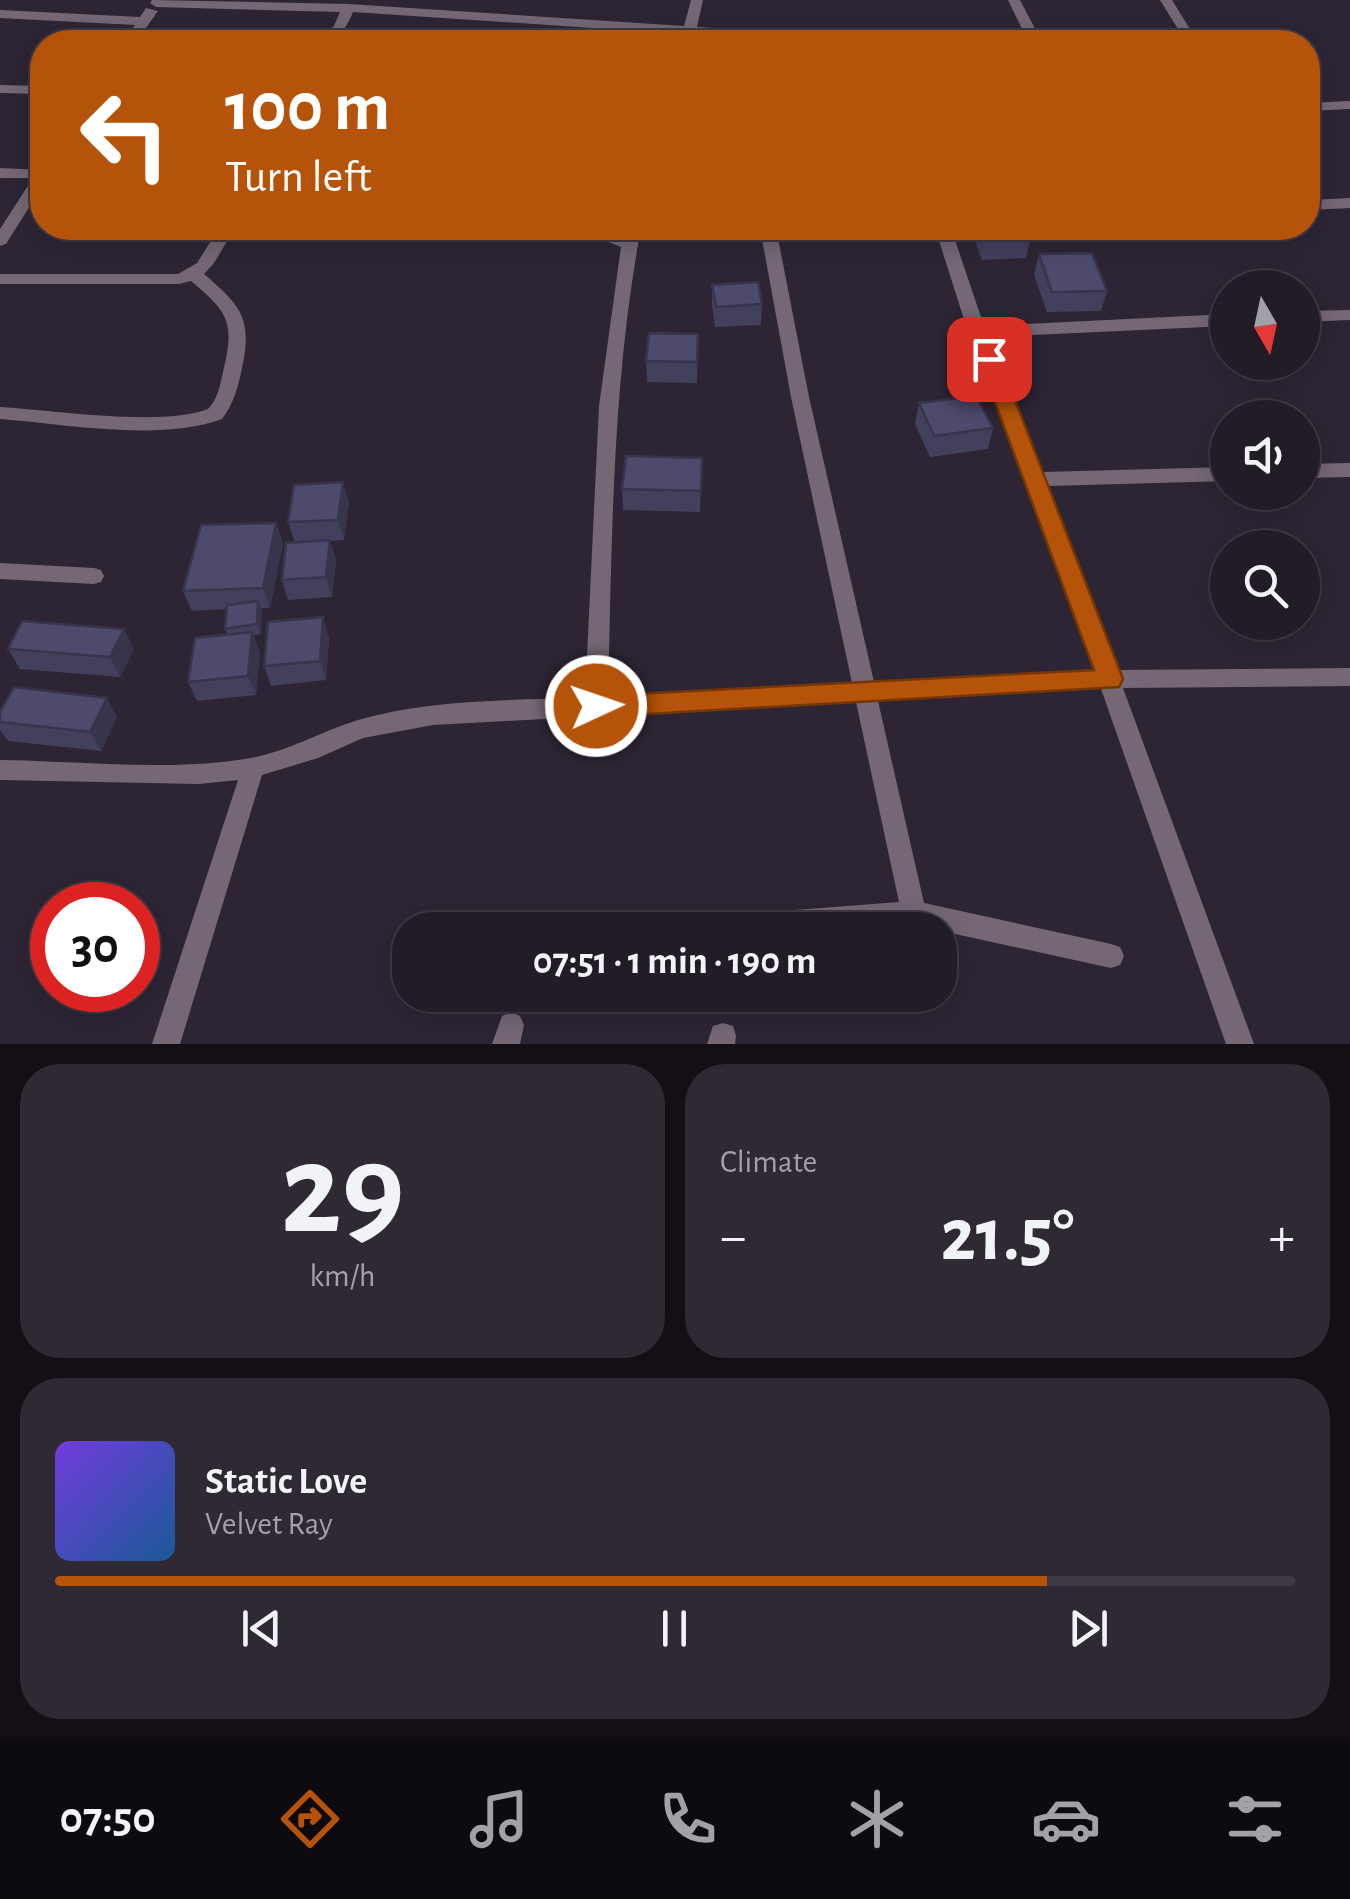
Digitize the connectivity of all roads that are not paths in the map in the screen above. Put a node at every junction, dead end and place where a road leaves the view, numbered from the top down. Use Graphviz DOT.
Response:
graph roads {
  1 [pos="697,0"];
  2 [pos="1014,0"];
  3 [pos="1166,0"];
  4 [pos="157,2"];
  5 [pos="348,8"];
  6 [pos="0,14"];
  7 [pos="144,20"];
  8 [pos="138,30"];
  9 [pos="337,30"];
  10 [pos="597,30"];
  11 [pos="690,30"];
  12 [pos="1029,30"];
  13 [pos="1185,30"];
  14 [pos="0,89"];
  15 [pos="30,90"];
  16 [pos="1350,105"];
  17 [pos="1320,106"];
  18 [pos="0,173"];
  19 [pos="30,174"];
  20 [pos="30,194"];
  21 [pos="1350,203"];
  22 [pos="1320,204"];
  23 [pos="220,240"];
  24 [pos="630,240"];
  25 [pos="770,240"];
  26 [pos="946,240"];
  27 [pos="0,241"];
  28 [pos="195,275"];
  29 [pos="0,279"];
  30 [pos="1350,315"];
  31 [pos="1320,316"];
  32 [pos="1210,321"];
  33 [pos="977,332"];
  34 [pos="0,413"];
  35 [pos="1350,470"];
  36 [pos="1320,471"];
  37 [pos="1210,475"];
  38 [pos="1036,480"];
  39 [pos="0,570"];
  40 [pos="94,576"];
  41 [pos="1350,676"];
  42 [pos="1110,679"];
  43 [pos="867,692"];
  44 [pos="596,706"];
  45 [pos="253,768"];
  46 [pos="0,770"];
  47 [pos="914,912"];
  48 [pos="957,922"];
  49 [pos="1112,956"];
  50 [pos="166,1044"];
  51 [pos="1240,1044"];
  1 -- 11 [label="street"];
  2 -- 12 [label="street"];
  3 -- 13 [label="street"];
  4 -- 5 [label="street"];
  4 -- 7 [label="street"];
  5 -- 9 [label="street"];
  5 -- 10 [label="street"];
  6 -- 7 [label="street"];
  7 -- 8 [label="street"];
  14 -- 15 [label="street"];
  16 -- 17 [label="street"];
  18 -- 19 [label="street"];
  20 -- 27 [label="street"];
  21 -- 22 [label="street"];
  23 -- 28 [label="street"];
  24 -- 44 [label="street"];
  25 -- 43 [label="street"];
  26 -- 33 [label="street"];
  28 -- 29 [label="street"];
  28 -- 34 [label="street"];
  30 -- 31 [label="street"];
  32 -- 33 [label="street"];
  33 -- 38 [label="street"];
  35 -- 36 [label="street"];
  37 -- 38 [label="street"];
  38 -- 42 [label="street"];
  39 -- 40 [label="street"];
  41 -- 42 [label="street"];
  42 -- 43 [label="street"];
  42 -- 51 [label="street"];
  43 -- 44 [label="street"];
  43 -- 47 [label="street"];
  44 -- 45 [label="street"];
  45 -- 46 [label="street"];
  45 -- 50 [label="street"];
  48 -- 49 [label="street"];
}
